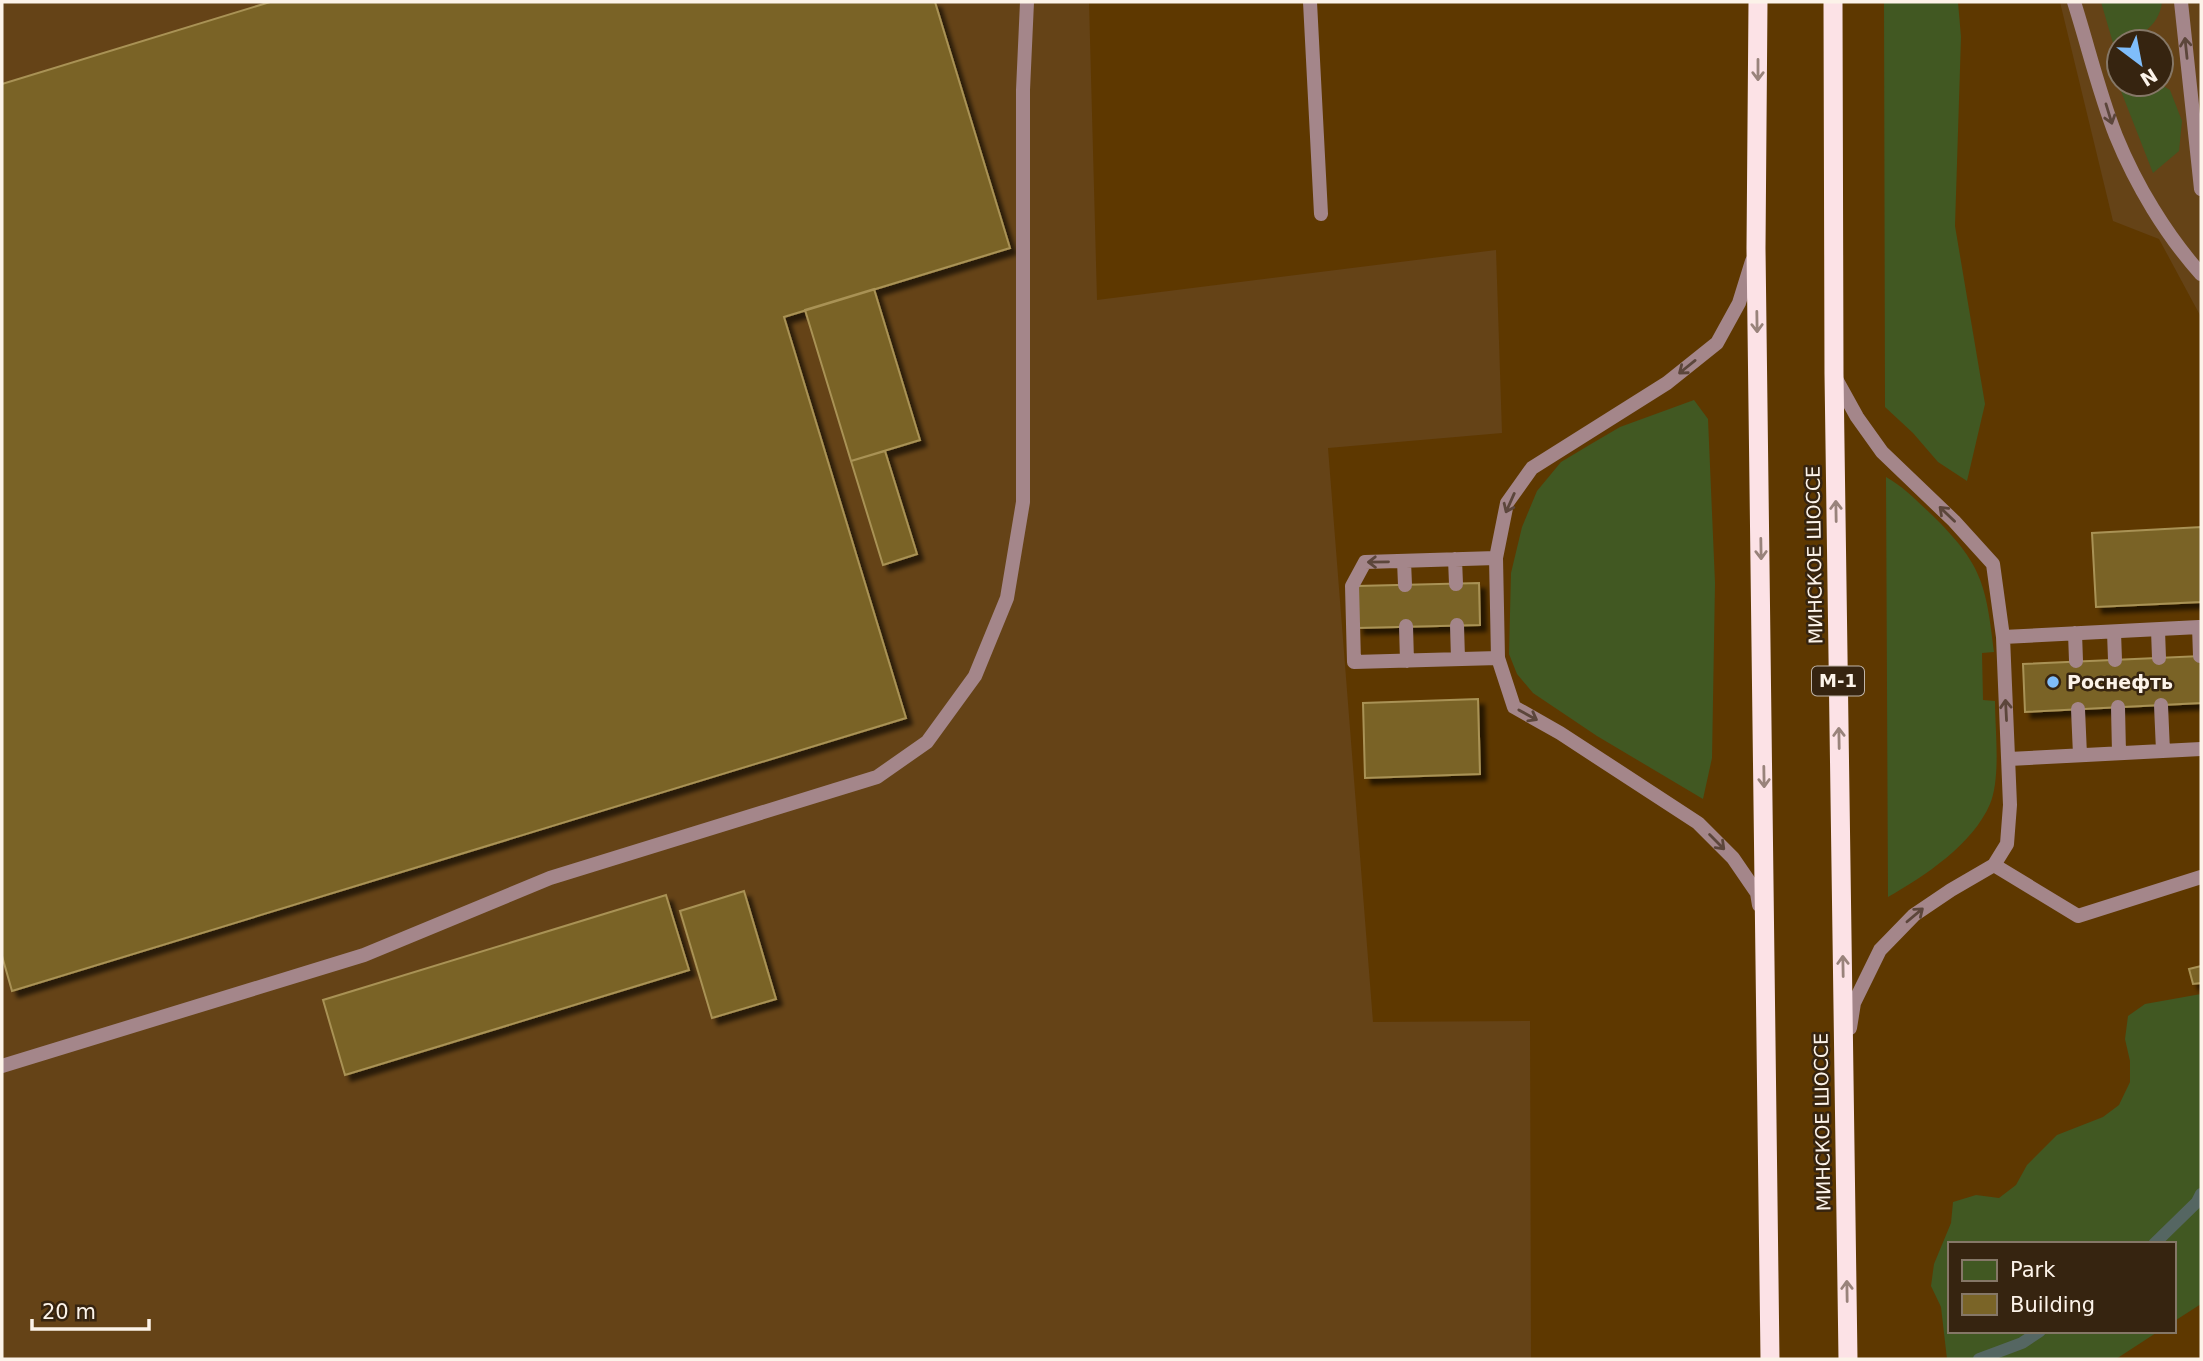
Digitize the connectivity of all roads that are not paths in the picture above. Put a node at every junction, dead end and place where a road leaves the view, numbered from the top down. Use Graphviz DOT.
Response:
graph roads {
  1 [pos="1027,2"];
  2 [pos="1310,2"];
  3 [pos="1758,2"];
  4 [pos="1833,2"];
  5 [pos="2074,2"];
  6 [pos="2181,2"];
  7 [pos="2201,189"];
  8 [pos="1321,214"];
  9 [pos="1756,248"];
  10 [pos="2201,274"];
  11 [pos="1834,374"];
  12 [pos="1496,558"];
  13 [pos="1455,559"];
  14 [pos="1404,561"];
  15 [pos="1456,584"];
  16 [pos="1405,585"];
  17 [pos="1457,625"];
  18 [pos="1406,626"];
  19 [pos="2158,629"];
  20 [pos="2114,632"];
  21 [pos="2075,633"];
  22 [pos="2003,637"];
  23 [pos="2200,656"];
  24 [pos="1498,658"];
  25 [pos="2159,658"];
  26 [pos="1458,659"];
  27 [pos="2115,660"];
  28 [pos="1407,661"];
  29 [pos="2076,662"];
  30 [pos="2161,705"];
  31 [pos="2118,707"];
  32 [pos="2078,709"];
  33 [pos="2201,749"];
  34 [pos="2163,751"];
  35 [pos="2119,753"];
  36 [pos="2080,755"];
  37 [pos="2009,759"];
  38 [pos="1994,865"];
  39 [pos="2201,877"];
  40 [pos="1766,937"];
  41 [pos="1844,1060"];
  42 [pos="2,1066"];
  43 [pos="1770,1359"];
  44 [pos="1848,1359"];
  1 -- 42 [label="lane"];
  2 -- 8 [label="lane"];
  3 -- 9 [label="highway, one-way"];
  4 -- 11 [label="highway, МИНСКОЕ ШОССЕ / М-1"];
  5 -- 10 [label="lane, one-way"];
  7 -- 6 [label="lane, one-way"];
  9 -- 12 [label="lane, one-way"];
  9 -- 40 [label="highway, one-way"];
  22 -- 11 [label="lane, one-way"];
  41 -- 11 [label="highway, МИНСКОЕ ШОССЕ / М-1, one-way"];
  12 -- 13 [label="lane"];
  12 -- 24 [label="lane"];
  13 -- 14 [label="lane"];
  13 -- 15 [label="lane"];
  14 -- 16 [label="lane"];
  14 -- 28 [label="lane, one-way"];
  17 -- 26 [label="lane"];
  18 -- 28 [label="lane"];
  19 -- 20 [label="lane"];
  19 -- 23 [label="lane"];
  19 -- 25 [label="lane"];
  20 -- 21 [label="lane"];
  20 -- 27 [label="lane"];
  21 -- 22 [label="lane"];
  21 -- 29 [label="lane"];
  37 -- 22 [label="lane, one-way"];
  24 -- 26 [label="lane"];
  24 -- 40 [label="lane, one-way"];
  26 -- 28 [label="lane"];
  30 -- 34 [label="lane"];
  31 -- 35 [label="lane"];
  32 -- 36 [label="lane"];
  33 -- 34 [label="lane"];
  34 -- 35 [label="lane"];
  35 -- 36 [label="lane"];
  36 -- 37 [label="lane"];
  37 -- 38 [label="lane"];
  38 -- 39 [label="lane"];
  41 -- 38 [label="lane, one-way"];
  40 -- 43 [label="highway"];
  44 -- 41 [label="highway, МИНСКОЕ ШОССЕ / М-1, one-way"];
}
